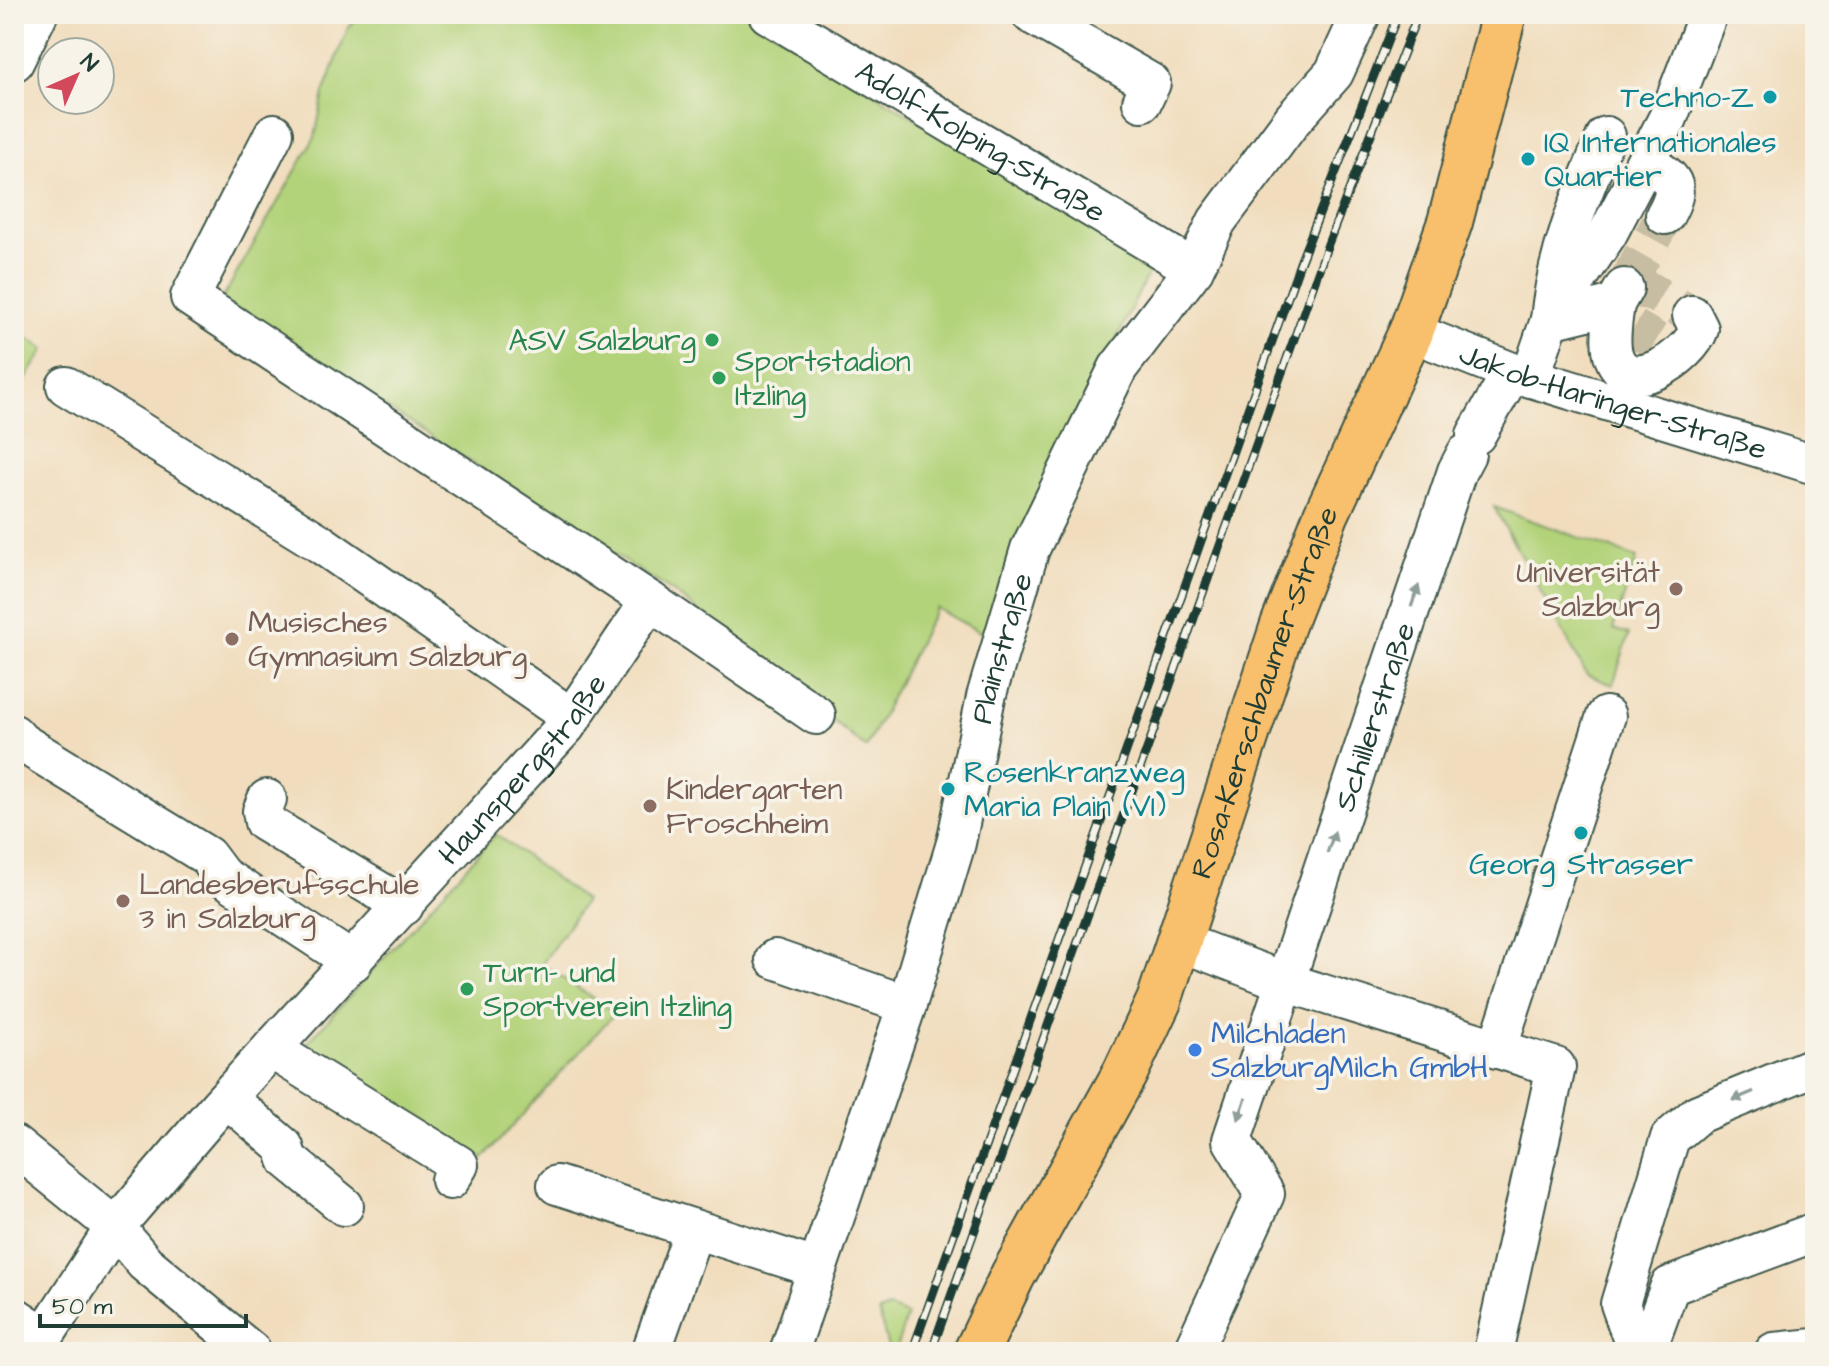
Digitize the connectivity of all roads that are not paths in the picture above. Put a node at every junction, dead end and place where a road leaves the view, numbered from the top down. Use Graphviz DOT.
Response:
graph roads {
  1 [pos="38,14"];
  2 [pos="768,14"];
  3 [pos="1031,14"];
  4 [pos="1361,14"];
  5 [pos="1504,14"];
  6 [pos="1706,19"];
  7 [pos="14,62"];
  8 [pos="1142,102"];
  9 [pos="274,133"];
  10 [pos="1606,136"];
  11 [pos="1645,163"];
  12 [pos="1665,215"];
  13 [pos="1194,269"];
  14 [pos="1550,320"];
  15 [pos="1649,321"];
  16 [pos="1411,332"];
  17 [pos="1521,375"];
  18 [pos="66,386"];
  19 [pos="1815,465"];
  20 [pos="650,601"];
  21 [pos="816,715"];
  22 [pos="1606,716"];
  23 [pos="572,718"];
  24 [pos="14,734"];
  25 [pos="267,799"];
  26 [pos="404,906"];
  27 [pos="1178,941"];
  28 [pos="775,959"];
  29 [pos="353,962"];
  30 [pos="1285,982"];
  31 [pos="907,1005"];
  32 [pos="271,1049"];
  33 [pos="1497,1049"];
  34 [pos="1815,1066"];
  35 [pos="227,1098"];
  36 [pos="14,1145"];
  37 [pos="450,1180"];
  38 [pos="557,1185"];
  39 [pos="344,1206"];
  40 [pos="115,1227"];
  41 [pos="694,1230"];
  42 [pos="1815,1232"];
  43 [pos="816,1268"];
  44 [pos="31,1335"];
  45 [pos="805,1335"];
  46 [pos="1815,1348"];
  47 [pos="252,1352"];
  48 [pos="651,1352"];
  49 [pos="976,1352"];
  50 [pos="1192,1352"];
  51 [pos="1493,1352"];
  52 [pos="1637,1352"];
  53 [pos="1646,1352"];
  54 [pos="1774,1352"];
  1 -- 7 [label="street"];
  2 -- 13 [label="street, Adolf-Kolping-Straße"];
  3 -- 8 [label="street"];
  4 -- 13 [label="street, Plainstraße"];
  5 -- 16 [label="main road, Rosa-Kerschbaumer-Straße"];
  6 -- 11 [label="street, Schillerstraße"];
  9 -- 20 [label="street"];
  10 -- 14 [label="street"];
  11 -- 12 [label="street"];
  11 -- 14 [label="street, Schillerstraße"];
  13 -- 31 [label="street, Plainstraße"];
  14 -- 15 [label="street"];
  14 -- 17 [label="street, Schillerstraße"];
  16 -- 17 [label="street, Jakob-Haringer-Straße"];
  16 -- 27 [label="main road, Rosa-Kerschbaumer-Straße"];
  17 -- 19 [label="street, Jakob-Haringer-Straße"];
  30 -- 17 [label="street, Schillerstraße, one-way"];
  18 -- 23 [label="street"];
  20 -- 21 [label="street"];
  20 -- 23 [label="street, Haunspergstraße"];
  22 -- 33 [label="street"];
  23 -- 26 [label="street, Haunspergstraße"];
  24 -- 29 [label="street"];
  25 -- 26 [label="street"];
  26 -- 29 [label="street, Haunspergstraße"];
  27 -- 30 [label="street"];
  27 -- 49 [label="main road, Rosa-Kerschbaumer-Straße"];
  28 -- 31 [label="street"];
  29 -- 32 [label="street, Haunspergstraße"];
  30 -- 33 [label="street"];
  30 -- 50 [label="street, Schillerstraße, one-way"];
  31 -- 43 [label="street, Plainstraße"];
  32 -- 35 [label="street, Haunspergstraße"];
  32 -- 37 [label="street"];
  33 -- 51 [label="street"];
  34 -- 52 [label="street, one-way"];
  35 -- 39 [label="street"];
  35 -- 40 [label="street, Haunspergstraße"];
  36 -- 40 [label="street"];
  38 -- 41 [label="street"];
  40 -- 44 [label="street, Haunspergstraße"];
  40 -- 47 [label="street"];
  41 -- 43 [label="street"];
  41 -- 48 [label="street"];
  42 -- 53 [label="street"];
  43 -- 45 [label="street, Plainstraße"];
  46 -- 54 [label="street"];
}
